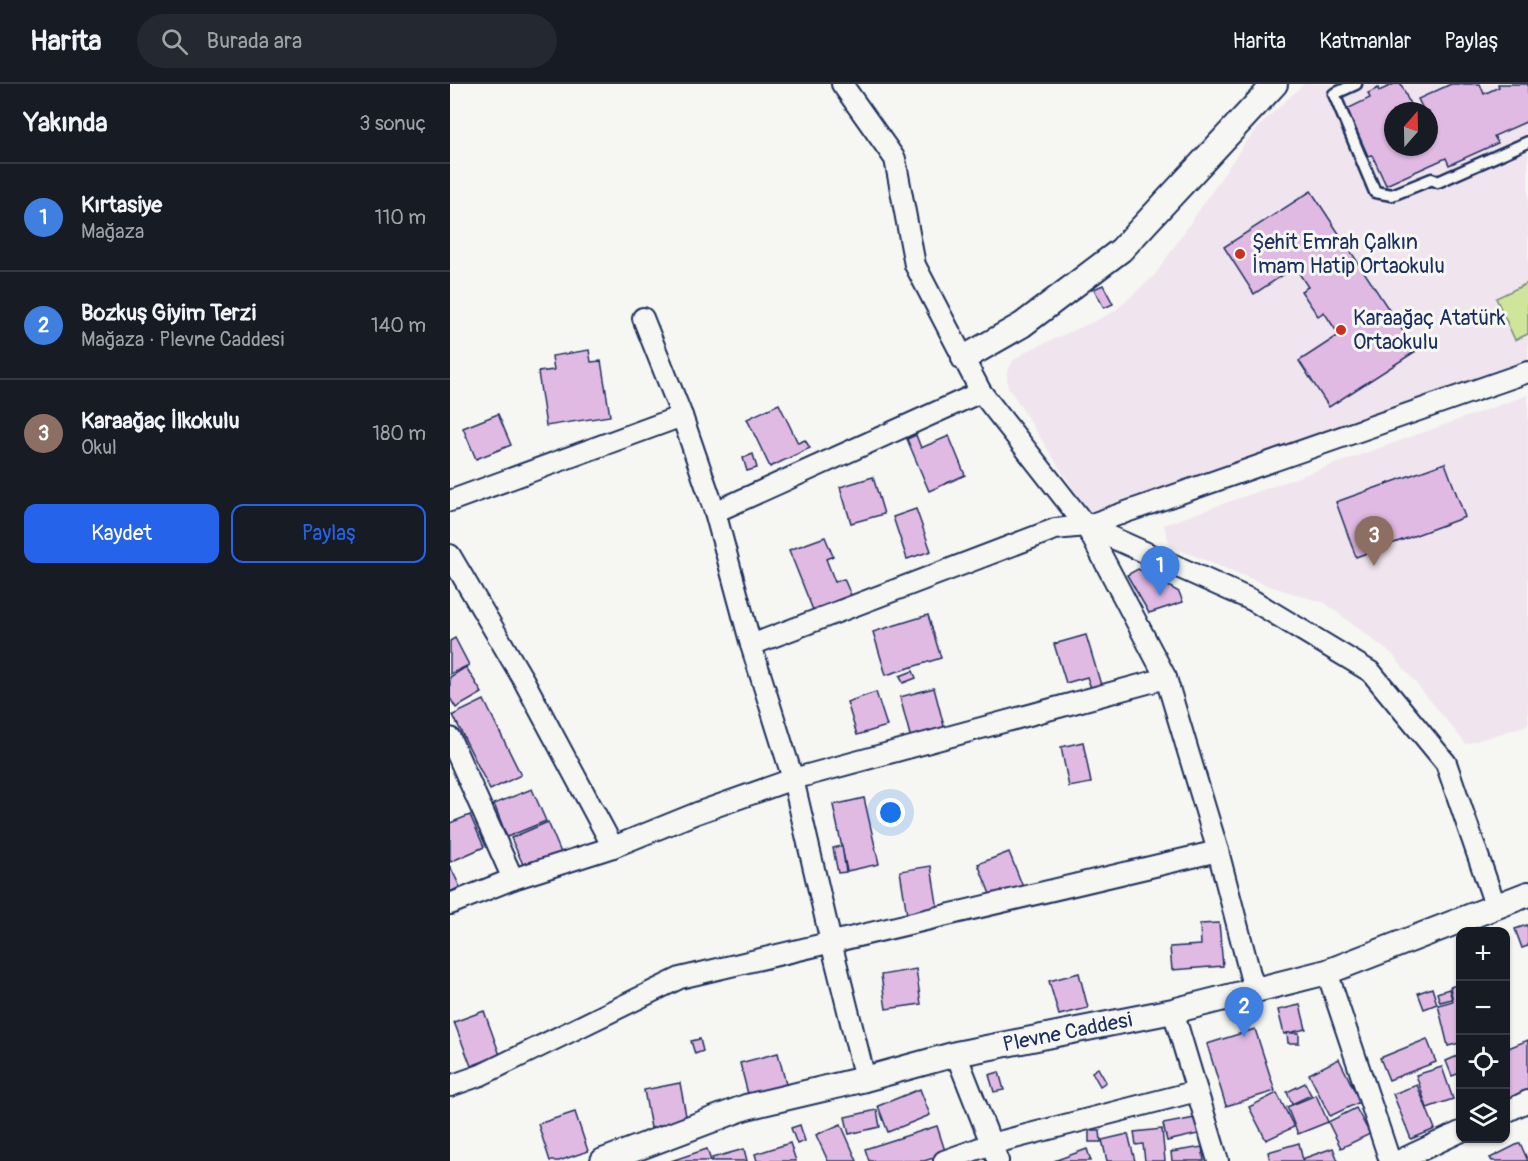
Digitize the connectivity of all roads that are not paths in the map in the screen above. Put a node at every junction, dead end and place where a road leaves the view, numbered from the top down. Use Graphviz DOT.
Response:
graph roads {
  1 [pos="842,84"];
  2 [pos="1275,84"];
  3 [pos="1356,84"];
  4 [pos="1528,142"];
  5 [pos="643,318"];
  6 [pos="964,358"];
  7 [pos="1528,372"];
  8 [pos="981,392"];
  9 [pos="682,416"];
  10 [pos="450,501"];
  11 [pos="715,512"];
  12 [pos="1086,526"];
  13 [pos="450,555"];
  14 [pos="751,645"];
  15 [pos="1166,678"];
  16 [pos="450,738"];
  17 [pos="793,779"];
  18 [pos="613,847"];
  19 [pos="1218,851"];
  20 [pos="513,879"];
  21 [pos="1528,894"];
  22 [pos="450,904"];
  23 [pos="1496,908"];
  24 [pos="831,942"];
  25 [pos="1327,972"];
  26 [pos="1259,990"];
  27 [pos="1173,1011"];
  28 [pos="956,1054"];
  29 [pos="865,1079"];
  30 [pos="450,1086"];
  31 [pos="1197,1091"];
  32 [pos="1528,1101"];
  33 [pos="1510,1110"];
  34 [pos="1456,1134"];
  35 [pos="994,1153"];
  36 [pos="603,1161"];
  37 [pos="944,1161"];
  38 [pos="1218,1161"];
  39 [pos="1390,1161"];
  40 [pos="1398,1161"];
  1 -- 6 [label="street"];
  2 -- 6 [label="street"];
  3 -- 4 [label="lane"];
  5 -- 9 [label="street"];
  6 -- 8 [label="street"];
  7 -- 12 [label="street"];
  8 -- 11 [label="street"];
  8 -- 12 [label="street"];
  9 -- 10 [label="street"];
  9 -- 11 [label="street"];
  11 -- 14 [label="street"];
  12 -- 14 [label="street"];
  12 -- 15 [label="street"];
  12 -- 23 [label="street"];
  13 -- 18 [label="street"];
  14 -- 17 [label="street"];
  15 -- 17 [label="street"];
  15 -- 19 [label="street"];
  16 -- 20 [label="street"];
  17 -- 18 [label="street"];
  17 -- 24 [label="street"];
  18 -- 20 [label="street"];
  19 -- 24 [label="street"];
  19 -- 26 [label="street"];
  20 -- 22 [label="street"];
  21 -- 23 [label="street, Plevne Caddesi"];
  23 -- 25 [label="street, Plevne Caddesi"];
  24 -- 29 [label="street"];
  24 -- 30 [label="street"];
  25 -- 26 [label="street, Plevne Caddesi"];
  25 -- 39 [label="street"];
  26 -- 27 [label="street, Plevne Caddesi"];
  27 -- 28 [label="street, Plevne Caddesi"];
  27 -- 31 [label="street"];
  28 -- 29 [label="street, Plevne Caddesi"];
  28 -- 35 [label="street"];
  29 -- 36 [label="street, Plevne Caddesi"];
  31 -- 35 [label="street"];
  31 -- 38 [label="street"];
  32 -- 33 [label="street"];
  34 -- 40 [label="street"];
  35 -- 37 [label="street"];
}
